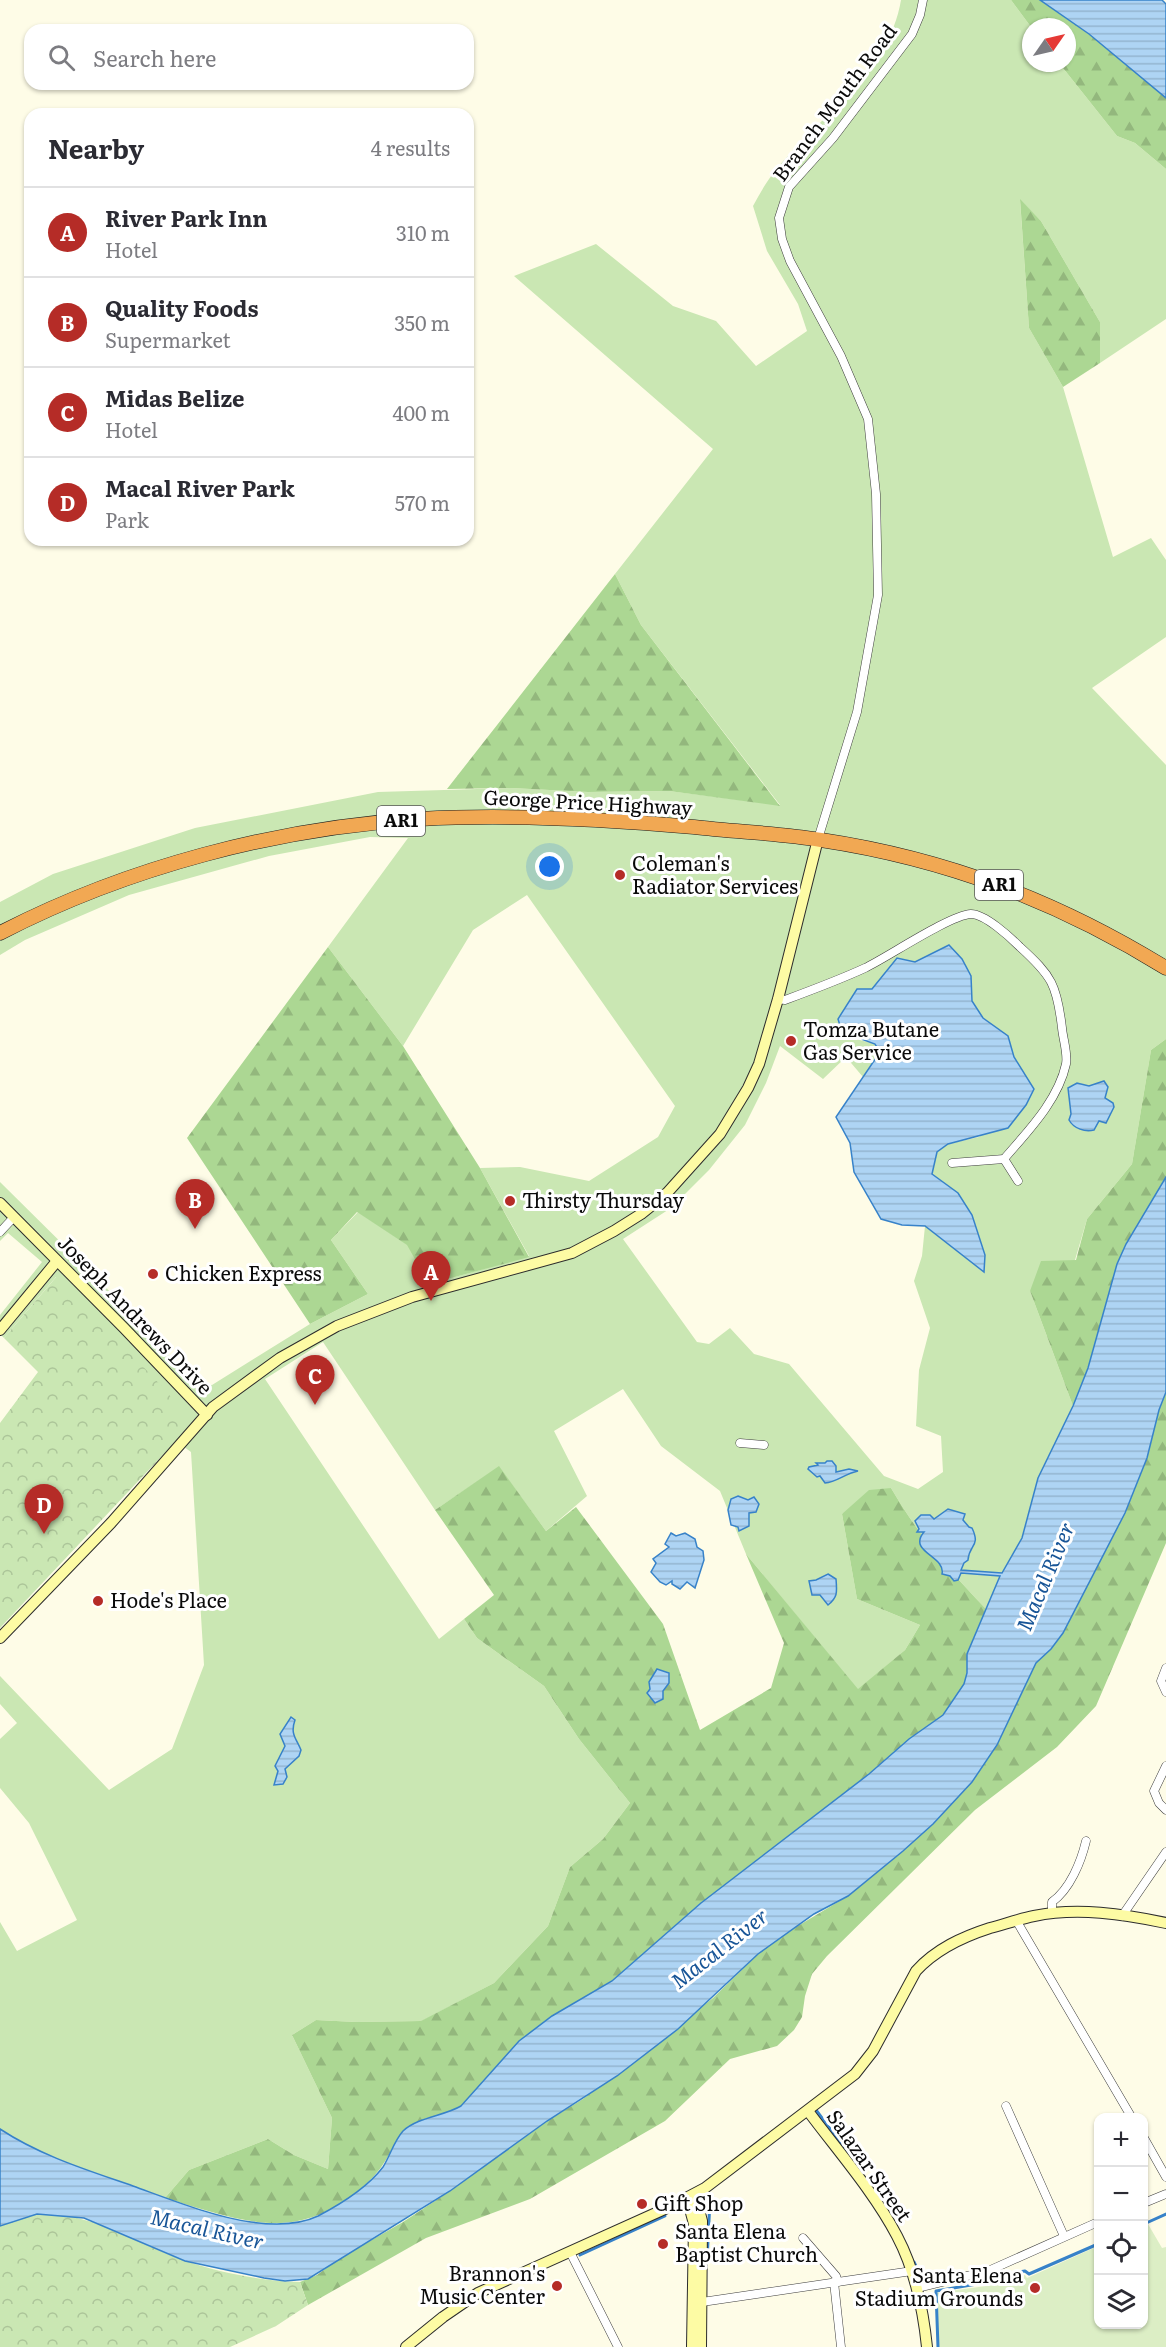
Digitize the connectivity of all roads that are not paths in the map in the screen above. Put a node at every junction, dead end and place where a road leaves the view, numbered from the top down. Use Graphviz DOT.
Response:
graph roads {
  1 [pos="923,0"];
  2 [pos="818,839"];
  3 [pos="0,933"];
  4 [pos="1166,968"];
  5 [pos="778,999"];
  6 [pos="1004,1159"];
  7 [pos="952,1163"];
  8 [pos="1018,1181"];
  9 [pos="0,1203"];
  10 [pos="14,1217"];
  11 [pos="0,1232"];
  12 [pos="57,1261"];
  13 [pos="0,1330"];
  14 [pos="207,1415"];
  15 [pos="740,1443"];
  16 [pos="764,1446"];
  17 [pos="0,1638"];
  18 [pos="1166,1668"];
  19 [pos="1166,1692"];
  20 [pos="1166,1766"];
  21 [pos="1166,1810"];
  22 [pos="1086,1841"];
  23 [pos="1166,1852"];
  24 [pos="1052,1913"];
  25 [pos="1122,1916"];
  26 [pos="1016,1920"];
  27 [pos="1166,1923"];
  28 [pos="1006,2106"];
  29 [pos="808,2111"];
  30 [pos="1129,2113"];
  31 [pos="1148,2147"];
  32 [pos="1166,2178"];
  33 [pos="1166,2194"];
  34 [pos="691,2196"];
  35 [pos="1148,2201"];
  36 [pos="1094,2224"];
  37 [pos="1064,2236"];
  38 [pos="803,2238"];
  39 [pos="570,2252"];
  40 [pos="912,2271"];
  41 [pos="836,2282"];
  42 [pos="917,2288"];
  43 [pos="702,2302"];
  44 [pos="408,2346"];
  45 [pos="618,2347"];
  46 [pos="692,2347"];
  47 [pos="701,2347"];
  48 [pos="841,2347"];
  49 [pos="927,2347"];
  1 -- 2 [label="street, Branch Mouth Road"];
  2 -- 3 [label="highway, George Price Highway / AR1"];
  2 -- 4 [label="highway, George Price Highway / AR1"];
  2 -- 5 [label="street, Branch Mouth Road"];
  5 -- 6 [label="street"];
  5 -- 14 [label="street, Branch Mouth Road"];
  6 -- 7 [label="street"];
  6 -- 8 [label="street"];
  9 -- 10 [label="street, Joseph Andrews Drive"];
  10 -- 11 [label="street"];
  10 -- 12 [label="street, Joseph Andrews Drive"];
  12 -- 13 [label="street"];
  12 -- 14 [label="street, Joseph Andrews Drive"];
  14 -- 17 [label="street, Joseph Andrews Drive"];
  15 -- 16 [label="street"];
  18 -- 19 [label="street"];
  20 -- 21 [label="street"];
  22 -- 24 [label="street"];
  23 -- 25 [label="street"];
  24 -- 25 [label="street"];
  24 -- 26 [label="street"];
  25 -- 27 [label="street"];
  26 -- 29 [label="street"];
  26 -- 30 [label="street"];
  28 -- 37 [label="street"];
  29 -- 34 [label="street"];
  29 -- 40 [label="street, Salazar Street"];
  31 -- 32 [label="street"];
  33 -- 35 [label="street"];
  34 -- 39 [label="street"];
  34 -- 43 [label="street"];
  34 -- 46 [label="street"];
  36 -- 37 [label="street"];
  37 -- 42 [label="street"];
  38 -- 41 [label="street"];
  39 -- 44 [label="street"];
  39 -- 45 [label="street"];
  40 -- 41 [label="street"];
  40 -- 42 [label="street, Salazar Street"];
  41 -- 43 [label="street"];
  41 -- 48 [label="street"];
  42 -- 49 [label="street, Salazar Street"];
  43 -- 47 [label="street"];
}
